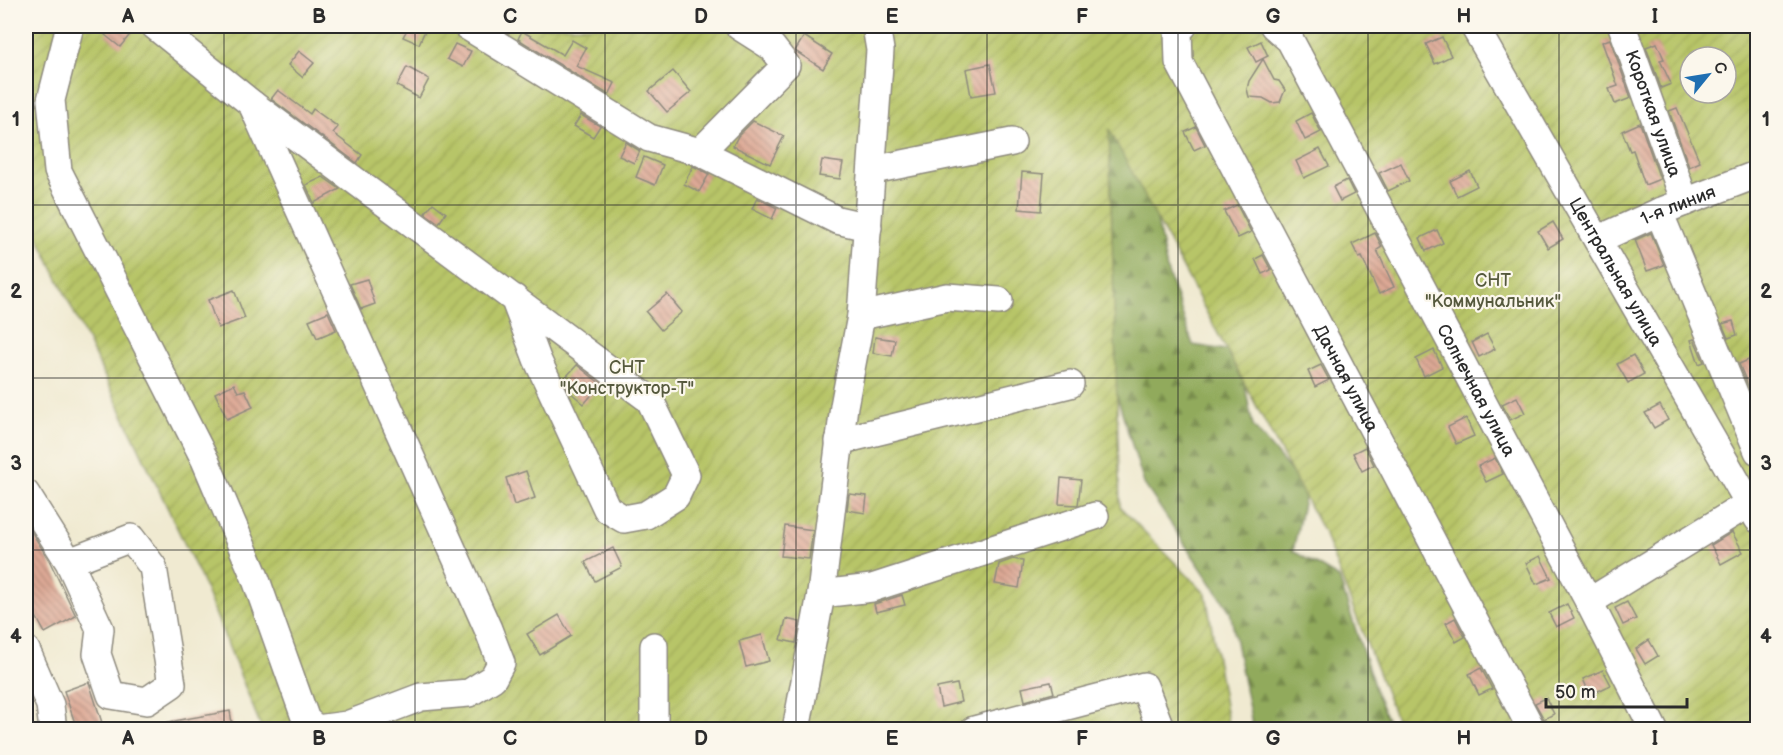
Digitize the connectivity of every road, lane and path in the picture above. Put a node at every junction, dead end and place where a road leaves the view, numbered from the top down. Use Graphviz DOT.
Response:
graph roads {
  1 [pos="70,26"];
  2 [pos="155,26"];
  3 [pos="467,26"];
  4 [pos="739,26"];
  5 [pos="876,26"];
  6 [pos="1183,26"];
  7 [pos="1274,26"];
  8 [pos="1474,26"];
  9 [pos="1622,26"];
  10 [pos="252,104"];
  11 [pos="1012,142"];
  12 [pos="700,152"];
  13 [pos="873,170"];
  14 [pos="1758,174"];
  15 [pos="1686,202"];
  16 [pos="1659,212"];
  17 [pos="868,227"];
  18 [pos="1599,239"];
  19 [pos="514,298"];
  20 [pos="999,301"];
  21 [pos="861,316"];
  22 [pos="1070,384"];
  23 [pos="839,441"];
  24 [pos="1758,451"];
  25 [pos="26,494"];
  26 [pos="1753,511"];
  27 [pos="1095,516"];
  28 [pos="69,562"];
  29 [pos="821,594"];
  30 [pos="1589,602"];
  31 [pos="654,646"];
  32 [pos="26,650"];
  33 [pos="53,729"];
  34 [pos="654,729"];
  35 [pos="796,729"];
  36 [pos="974,729"];
  37 [pos="1161,729"];
  38 [pos="1532,729"];
  39 [pos="1653,729"];
  1 -- 10 [label="street"];
  2 -- 10 [label="street"];
  3 -- 12 [label="street"];
  4 -- 12 [label="street"];
  5 -- 13 [label="street"];
  6 -- 38 [label="street, Дачная улица"];
  7 -- 30 [label="street, Солнечная улица"];
  8 -- 18 [label="street, Центральная улица"];
  9 -- 15 [label="street, Короткая улица"];
  10 -- 19 [label="street"];
  11 -- 13 [label="street"];
  12 -- 17 [label="street"];
  13 -- 17 [label="street"];
  14 -- 15 [label="street, 1-я линия"];
  15 -- 16 [label="street, 1-я линия"];
  16 -- 18 [label="street, 1-я линия"];
  16 -- 24 [label="street"];
  17 -- 21 [label="street"];
  18 -- 26 [label="street, Центральная улица"];
  19 -- 19 [label="street"];
  20 -- 21 [label="street"];
  21 -- 23 [label="street"];
  22 -- 23 [label="street"];
  23 -- 29 [label="street"];
  25 -- 28 [label="street"];
  26 -- 30 [label="street"];
  27 -- 29 [label="street"];
  28 -- 28 [label="street"];
  29 -- 35 [label="street"];
  30 -- 39 [label="street, Солнечная улица"];
  31 -- 34 [label="street"];
  32 -- 33 [label="street"];
  36 -- 37 [label="street"];
}
